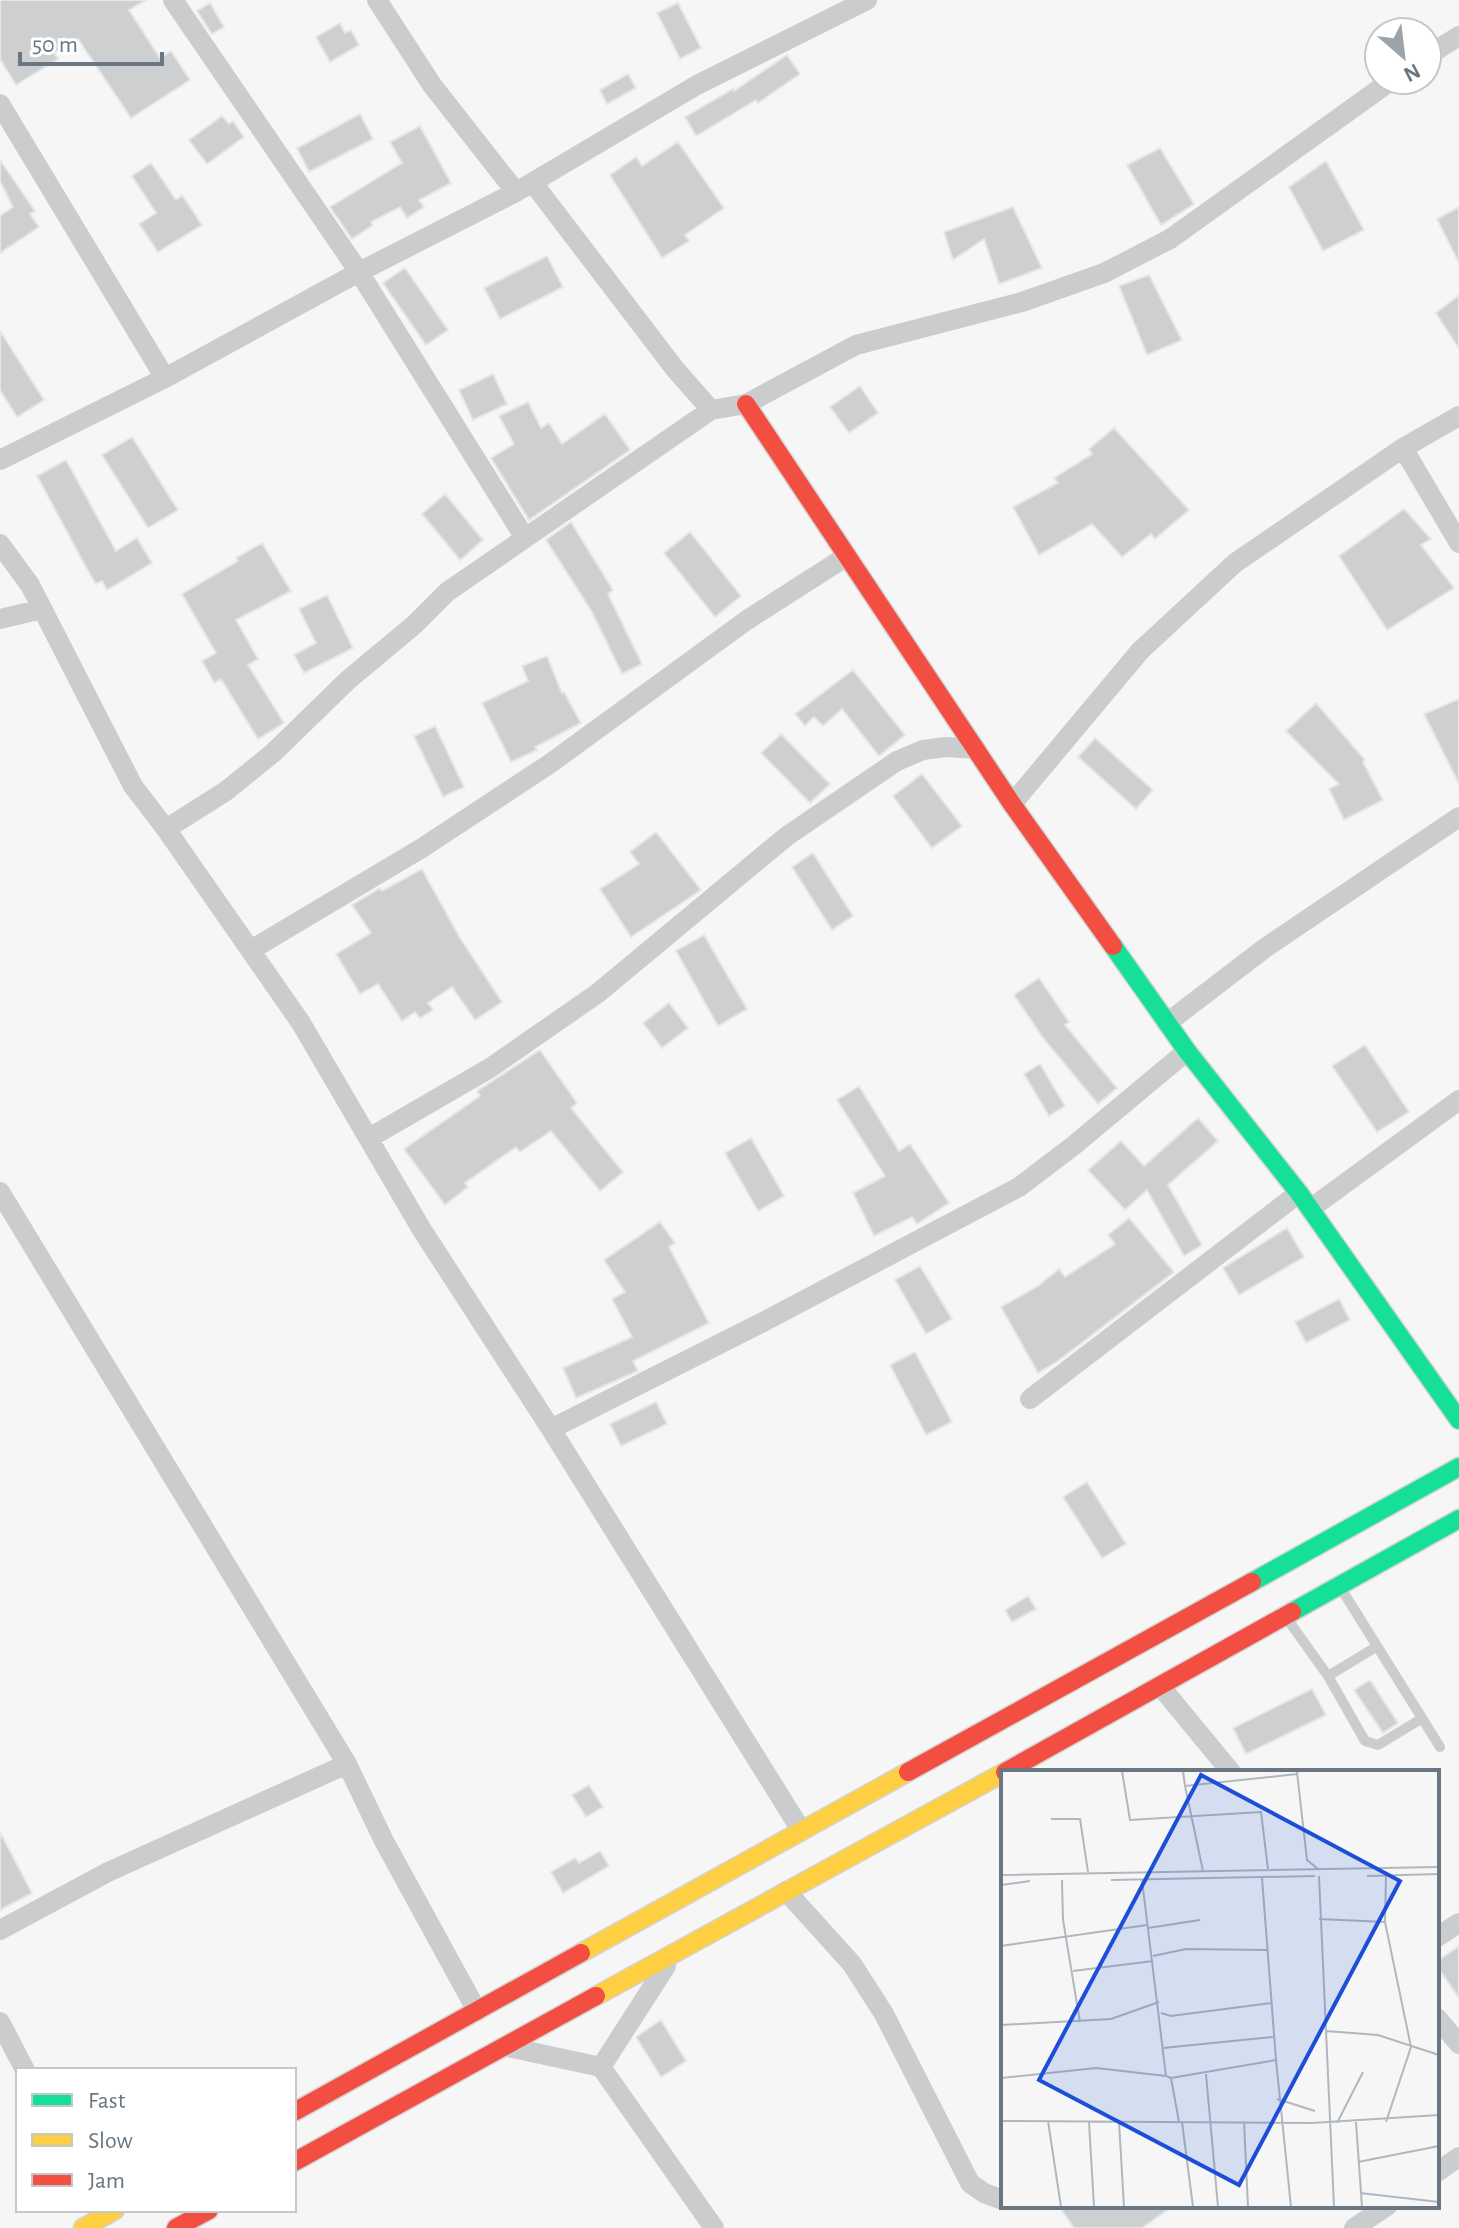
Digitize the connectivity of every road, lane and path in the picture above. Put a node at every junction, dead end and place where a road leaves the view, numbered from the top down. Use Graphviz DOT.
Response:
graph roads {
  1 [pos="173,0"];
  2 [pos="377,0"];
  3 [pos="867,0"];
  4 [pos="1370,96"];
  5 [pos="0,104"];
  6 [pos="524,188"];
  7 [pos="359,272"];
  8 [pos="165,378"];
  9 [pos="746,404"];
  10 [pos="711,410"];
  11 [pos="1459,416"];
  12 [pos="1403,448"];
  13 [pos="0,460"];
  14 [pos="525,538"];
  15 [pos="1459,543"];
  16 [pos="0,544"];
  17 [pos="847,556"];
  18 [pos="0,568"];
  19 [pos="30,585"];
  20 [pos="42,609"];
  21 [pos="0,619"];
  22 [pos="976,749"];
  23 [pos="1012,804"];
  24 [pos="1459,817"];
  25 [pos="166,829"];
  26 [pos="251,950"];
  27 [pos="1167,1023"];
  28 [pos="1187,1051"];
  29 [pos="1459,1100"];
  30 [pos="369,1138"];
  31 [pos="0,1192"];
  32 [pos="1305,1201"];
  33 [pos="1030,1399"];
  34 [pos="1459,1420"];
  35 [pos="551,1429"];
  36 [pos="1459,1467"];
  37 [pos="1459,1519"];
  38 [pos="1339,1585"];
  39 [pos="1285,1616"];
  40 [pos="1376,1647"];
  41 [pos="1328,1676"];
  42 [pos="1161,1687"];
  43 [pos="1421,1719"];
  44 [pos="1440,1747"];
  45 [pos="347,1764"];
  46 [pos="1008,1770"];
  47 [pos="1229,1770"];
  48 [pos="1001,1774"];
  49 [pos="801,1830"];
  50 [pos="786,1891"];
  51 [pos="1459,1923"];
  52 [pos="0,1930"];
  53 [pos="1439,1936"];
  54 [pos="673,1956"];
  55 [pos="477,2011"];
  56 [pos="1439,2020"];
  57 [pos="0,2022"];
  58 [pos="1459,2044"];
  59 [pos="503,2046"];
  60 [pos="601,2067"];
  61 [pos="24,2068"];
  62 [pos="296,2111"];
  63 [pos="1459,2157"];
  64 [pos="296,2161"];
  65 [pos="1439,2171"];
  66 [pos="1001,2199"];
  67 [pos="1384,2208"];
  68 [pos="105,2212"];
  69 [pos="205,2212"];
  70 [pos="83,2228"];
  71 [pos="176,2228"];
  72 [pos="714,2228"];
  73 [pos="1354,2228"];
  1 -- 7 [label="street"];
  2 -- 6 [label="street"];
  3 -- 6 [label="street"];
  4 -- 9 [label="street"];
  5 -- 8 [label="street"];
  6 -- 7 [label="street"];
  6 -- 10 [label="street"];
  7 -- 8 [label="street"];
  7 -- 14 [label="street"];
  8 -- 13 [label="street"];
  9 -- 10 [label="street"];
  9 -- 17 [label="main road"];
  10 -- 14 [label="street"];
  11 -- 12 [label="street"];
  12 -- 15 [label="street"];
  12 -- 23 [label="street"];
  14 -- 25 [label="street"];
  16 -- 19 [label="street"];
  17 -- 22 [label="main road"];
  17 -- 26 [label="street"];
  18 -- 19 [label="street"];
  19 -- 20 [label="street"];
  20 -- 21 [label="street"];
  20 -- 25 [label="street"];
  22 -- 23 [label="main road"];
  22 -- 30 [label="street"];
  23 -- 27 [label="main road"];
  24 -- 27 [label="street"];
  25 -- 26 [label="street"];
  26 -- 30 [label="street"];
  27 -- 28 [label="main road"];
  28 -- 32 [label="main road"];
  28 -- 35 [label="street"];
  29 -- 32 [label="street"];
  30 -- 35 [label="street"];
  31 -- 45 [label="street"];
  32 -- 33 [label="street"];
  32 -- 34 [label="main road"];
  35 -- 49 [label="street"];
  36 -- 49 [label="main road"];
  37 -- 38 [label="main road"];
  38 -- 39 [label="main road"];
  38 -- 40 [label="lane"];
  39 -- 41 [label="lane"];
  39 -- 42 [label="main road"];
  40 -- 41 [label="lane"];
  40 -- 43 [label="lane"];
  41 -- 43 [label="lane"];
  42 -- 46 [label="main road"];
  42 -- 47 [label="street"];
  43 -- 44 [label="lane"];
  45 -- 52 [label="street"];
  45 -- 55 [label="street"];
  48 -- 50 [label="main road"];
  49 -- 55 [label="main road"];
  50 -- 54 [label="main road"];
  50 -- 66 [label="street"];
  51 -- 53 [label="street"];
  54 -- 59 [label="main road"];
  54 -- 60 [label="street"];
  55 -- 62 [label="main road"];
  56 -- 58 [label="street"];
  57 -- 61 [label="street"];
  59 -- 60 [label="street"];
  59 -- 64 [label="main road"];
  60 -- 72 [label="street"];
  63 -- 65 [label="street"];
  67 -- 73 [label="street"];
  68 -- 70 [label="main road"];
  69 -- 71 [label="main road"];
}
